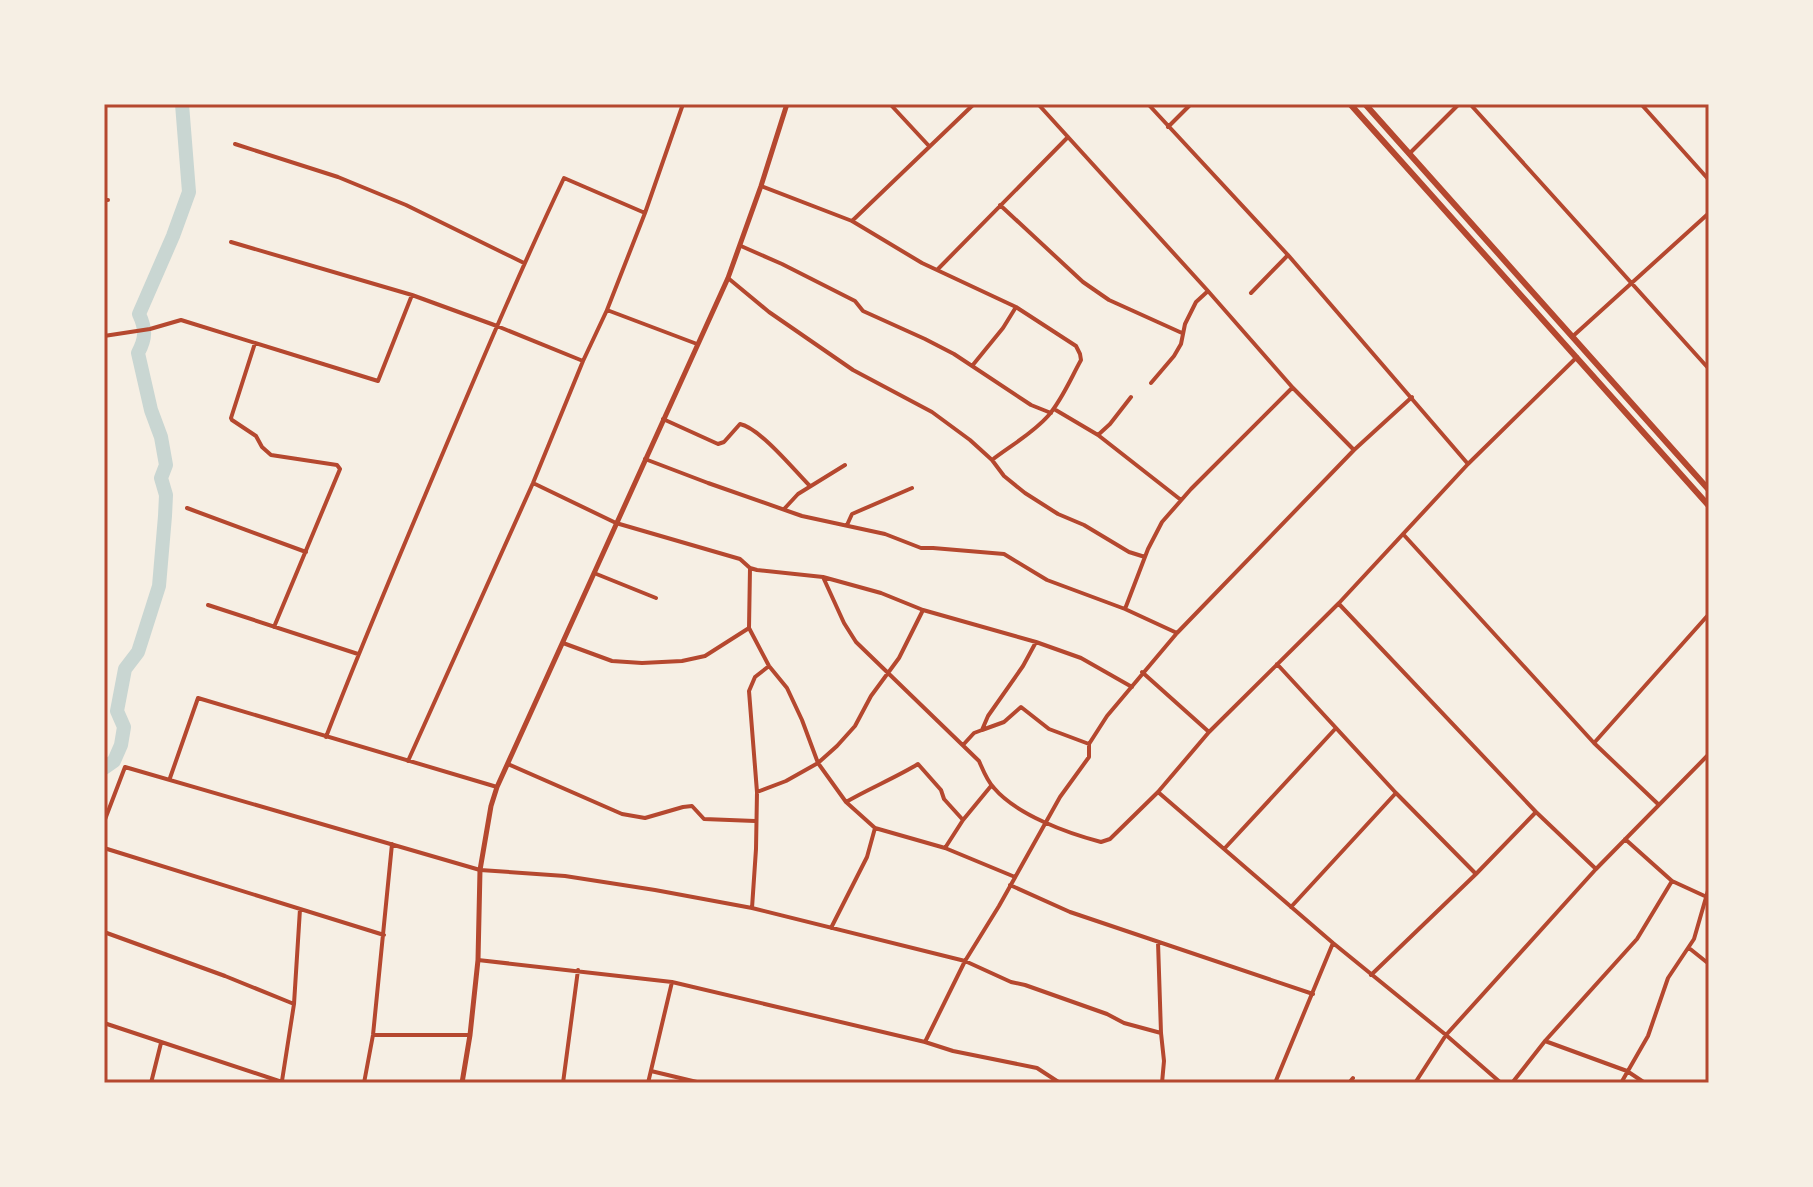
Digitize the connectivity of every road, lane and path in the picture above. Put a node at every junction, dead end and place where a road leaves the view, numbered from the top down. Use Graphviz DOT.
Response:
graph roads {
  1 [pos="683,104"];
  2 [pos="787,104"];
  3 [pos="890,104"];
  4 [pos="974,104"];
  5 [pos="1038,104"];
  6 [pos="1148,104"];
  7 [pos="1191,104"];
  8 [pos="1350,104"];
  9 [pos="1365,104"];
  10 [pos="1459,104"];
  11 [pos="1470,104"];
  12 [pos="1641,104"];
  13 [pos="1168,127"];
  14 [pos="1068,137"];
  15 [pos="235,144"];
  16 [pos="929,146"];
  17 [pos="1409,154"];
  18 [pos="1709,180"];
  19 [pos="761,186"];
  20 [pos="1000,205"];
  21 [pos="645,213"];
  22 [pos="1709,213"];
  23 [pos="852,221"];
  24 [pos="231,242"];
  25 [pos="741,246"];
  26 [pos="1288,255"];
  27 [pos="524,263"];
  28 [pos="937,270"];
  29 [pos="728,278"];
  30 [pos="1633,283"];
  31 [pos="1208,291"];
  32 [pos="1251,293"];
  33 [pos="412,295"];
  34 [pos="1016,307"];
  35 [pos="607,310"];
  36 [pos="497,326"];
  37 [pos="1182,333"];
  38 [pos="104,336"];
  39 [pos="1572,337"];
  40 [pos="255,343"];
  41 [pos="697,344"];
  42 [pos="1577,357"];
  43 [pos="583,361"];
  44 [pos="971,366"];
  45 [pos="1709,369"];
  46 [pos="1151,383"];
  47 [pos="1293,388"];
  48 [pos="1131,397"];
  49 [pos="1412,397"];
  50 [pos="1052,411"];
  51 [pos="663,419"];
  52 [pos="1098,435"];
  53 [pos="1354,450"];
  54 [pos="645,459"];
  55 [pos="992,460"];
  56 [pos="1468,464"];
  57 [pos="845,465"];
  58 [pos="533,483"];
  59 [pos="810,486"];
  60 [pos="912,488"];
  61 [pos="1709,490"];
  62 [pos="1181,500"];
  63 [pos="1709,506"];
  64 [pos="187,508"];
  65 [pos="785,508"];
  66 [pos="616,523"];
  67 [pos="847,525"];
  68 [pos="1403,534"];
  69 [pos="306,552"];
  70 [pos="1145,557"];
  71 [pos="750,568"];
  72 [pos="594,573"];
  73 [pos="823,577"];
  74 [pos="656,598"];
  75 [pos="1339,603"];
  76 [pos="208,605"];
  77 [pos="1125,609"];
  78 [pos="923,610"];
  79 [pos="1709,614"];
  80 [pos="274,627"];
  81 [pos="749,628"];
  82 [pos="1177,633"];
  83 [pos="1036,642"];
  84 [pos="563,643"];
  85 [pos="358,654"];
  86 [pos="1277,664"];
  87 [pos="769,666"];
  88 [pos="1142,672"];
  89 [pos="888,673"];
  90 [pos="1132,687"];
  91 [pos="1336,728"];
  92 [pos="982,730"];
  93 [pos="1209,732"];
  94 [pos="326,737"];
  95 [pos="1594,743"];
  96 [pos="1089,744"];
  97 [pos="963,745"];
  98 [pos="1709,754"];
  99 [pos="408,761"];
  100 [pos="818,763"];
  101 [pos="508,764"];
  102 [pos="170,779"];
  103 [pos="991,786"];
  104 [pos="497,787"];
  105 [pos="757,792"];
  106 [pos="1158,792"];
  107 [pos="1396,793"];
  108 [pos="846,802"];
  109 [pos="1658,804"];
  110 [pos="1536,812"];
  111 [pos="963,820"];
  112 [pos="755,821"];
  113 [pos="104,822"];
  114 [pos="1047,822"];
  115 [pos="875,828"];
  116 [pos="1625,839"];
  117 [pos="392,844"];
  118 [pos="104,848"];
  119 [pos="945,848"];
  120 [pos="1225,848"];
  121 [pos="1596,869"];
  122 [pos="480,870"];
  123 [pos="1476,874"];
  124 [pos="1015,877"];
  125 [pos="1672,881"];
  126 [pos="1010,885"];
  127 [pos="1709,887"];
  128 [pos="1708,897"];
  129 [pos="1291,907"];
  130 [pos="752,908"];
  131 [pos="300,909"];
  132 [pos="831,928"];
  133 [pos="104,932"];
  134 [pos="384,935"];
  135 [pos="1157,941"];
  136 [pos="1333,943"];
  137 [pos="1689,948"];
  138 [pos="478,960"];
  139 [pos="965,961"];
  140 [pos="1709,964"];
  141 [pos="578,970"];
  142 [pos="1371,975"];
  143 [pos="672,982"];
  144 [pos="1313,994"];
  145 [pos="294,1004"];
  146 [pos="104,1023"];
  147 [pos="1161,1033"];
  148 [pos="373,1035"];
  149 [pos="470,1035"];
  150 [pos="1446,1035"];
  151 [pos="1545,1041"];
  152 [pos="161,1042"];
  153 [pos="925,1042"];
  154 [pos="651,1071"];
  155 [pos="1627,1071"];
  156 [pos="1353,1078"];
  157 [pos="284,1082"];
  158 [pos="151,1083"];
  159 [pos="364,1083"];
  160 [pos="462,1083"];
  161 [pos="563,1083"];
  162 [pos="648,1083"];
  163 [pos="701,1083"];
  164 [pos="1060,1083"];
  165 [pos="1162,1083"];
  166 [pos="1275,1083"];
  167 [pos="1349,1083"];
  168 [pos="1415,1083"];
  169 [pos="1501,1083"];
  170 [pos="1512,1083"];
  171 [pos="1621,1083"];
  172 [pos="1645,1083"];
  1 -- 21 [label="street"];
  2 -- 19 [label="street"];
  3 -- 16 [label="street"];
  4 -- 16 [label="street"];
  5 -- 14 [label="street"];
  6 -- 13 [label="street"];
  7 -- 13 [label="street"];
  8 -- 42 [label="highway"];
  9 -- 17 [label="highway"];
  10 -- 17 [label="street"];
  11 -- 30 [label="street"];
  12 -- 18 [label="street"];
  13 -- 26 [label="street"];
  14 -- 20 [label="street"];
  14 -- 31 [label="street"];
  15 -- 27 [label="street"];
  16 -- 23 [label="street"];
  17 -- 39 [label="highway"];
  19 -- 23 [label="street"];
  19 -- 25 [label="street"];
  20 -- 28 [label="street"];
  20 -- 37 [label="street"];
  21 -- 27 [label="street"];
  21 -- 35 [label="street"];
  22 -- 30 [label="street"];
  23 -- 28 [label="street"];
  24 -- 33 [label="street"];
  25 -- 29 [label="street"];
  25 -- 44 [label="street"];
  26 -- 32 [label="street"];
  26 -- 49 [label="street"];
  27 -- 36 [label="street"];
  28 -- 34 [label="street"];
  29 -- 41 [label="street"];
  29 -- 55 [label="street"];
  30 -- 39 [label="street"];
  30 -- 45 [label="street"];
  31 -- 37 [label="street"];
  31 -- 47 [label="street"];
  33 -- 36 [label="street"];
  33 -- 40 [label="street"];
  34 -- 44 [label="street"];
  34 -- 50 [label="street"];
  35 -- 41 [label="street"];
  35 -- 43 [label="street"];
  36 -- 43 [label="street"];
  36 -- 85 [label="street"];
  37 -- 46 [label="street"];
  38 -- 40 [label="street"];
  39 -- 61 [label="highway"];
  40 -- 69 [label="street"];
  41 -- 51 [label="street"];
  42 -- 56 [label="street"];
  42 -- 63 [label="highway"];
  43 -- 58 [label="street"];
  44 -- 50 [label="street"];
  47 -- 53 [label="street"];
  47 -- 62 [label="street"];
  48 -- 52 [label="street"];
  49 -- 53 [label="street"];
  49 -- 56 [label="street"];
  50 -- 52 [label="street"];
  50 -- 55 [label="street"];
  51 -- 54 [label="street"];
  51 -- 59 [label="street"];
  52 -- 62 [label="street"];
  53 -- 82 [label="street"];
  54 -- 65 [label="street"];
  54 -- 66 [label="street"];
  55 -- 70 [label="street"];
  56 -- 68 [label="street"];
  57 -- 59 [label="street"];
  58 -- 66 [label="street"];
  58 -- 99 [label="street"];
  59 -- 65 [label="street"];
  60 -- 67 [label="street"];
  62 -- 70 [label="street"];
  64 -- 69 [label="street"];
  65 -- 67 [label="street"];
  66 -- 71 [label="street"];
  66 -- 72 [label="street"];
  67 -- 77 [label="street"];
  68 -- 75 [label="street"];
  68 -- 95 [label="street"];
  69 -- 80 [label="street"];
  70 -- 77 [label="street"];
  71 -- 73 [label="street"];
  71 -- 81 [label="street"];
  72 -- 74 [label="street"];
  72 -- 84 [label="street"];
  73 -- 78 [label="street"];
  73 -- 89 [label="street"];
  75 -- 86 [label="street"];
  75 -- 110 [label="street"];
  76 -- 80 [label="street"];
  77 -- 82 [label="street"];
  78 -- 83 [label="street"];
  78 -- 89 [label="street"];
  79 -- 95 [label="street"];
  80 -- 85 [label="street"];
  81 -- 84 [label="street"];
  81 -- 87 [label="street"];
  82 -- 88 [label="street"];
  83 -- 90 [label="street"];
  83 -- 92 [label="street"];
  84 -- 101 [label="street"];
  85 -- 94 [label="street"];
  86 -- 91 [label="street"];
  86 -- 93 [label="street"];
  87 -- 100 [label="street"];
  87 -- 105 [label="street"];
  88 -- 90 [label="street"];
  88 -- 93 [label="street"];
  89 -- 97 [label="street"];
  89 -- 100 [label="street"];
  90 -- 96 [label="street"];
  91 -- 107 [label="street"];
  91 -- 120 [label="street"];
  92 -- 96 [label="street"];
  92 -- 97 [label="street"];
  93 -- 106 [label="street"];
  94 -- 99 [label="street"];
  94 -- 102 [label="street"];
  95 -- 109 [label="street"];
  96 -- 114 [label="street"];
  97 -- 103 [label="street"];
  98 -- 109 [label="street"];
  99 -- 104 [label="street"];
  100 -- 105 [label="street"];
  100 -- 108 [label="street"];
  101 -- 104 [label="street"];
  101 -- 112 [label="street"];
  102 -- 113 [label="street"];
  102 -- 117 [label="street"];
  103 -- 111 [label="street"];
  103 -- 114 [label="street"];
  104 -- 122 [label="street"];
  105 -- 112 [label="street"];
  106 -- 114 [label="street"];
  106 -- 120 [label="street"];
  107 -- 123 [label="street"];
  107 -- 129 [label="street"];
  108 -- 111 [label="street"];
  108 -- 115 [label="street"];
  109 -- 116 [label="street"];
  110 -- 121 [label="street"];
  110 -- 123 [label="street"];
  111 -- 119 [label="street"];
  112 -- 130 [label="street"];
  114 -- 124 [label="street"];
  115 -- 119 [label="street"];
  115 -- 132 [label="street"];
  116 -- 121 [label="street"];
  116 -- 125 [label="street"];
  117 -- 122 [label="street"];
  117 -- 134 [label="street"];
  118 -- 131 [label="street"];
  119 -- 124 [label="street"];
  120 -- 129 [label="street"];
  121 -- 150 [label="street"];
  122 -- 130 [label="street"];
  122 -- 138 [label="street"];
  123 -- 142 [label="street"];
  124 -- 126 [label="street"];
  125 -- 128 [label="street"];
  125 -- 151 [label="street"];
  126 -- 135 [label="street"];
  126 -- 139 [label="street"];
  127 -- 128 [label="street"];
  128 -- 137 [label="street"];
  129 -- 136 [label="street"];
  130 -- 132 [label="street"];
  131 -- 134 [label="street"];
  131 -- 145 [label="street"];
  132 -- 139 [label="street"];
  133 -- 145 [label="street"];
  134 -- 148 [label="street"];
  135 -- 144 [label="street"];
  135 -- 147 [label="street"];
  136 -- 142 [label="street"];
  136 -- 144 [label="street"];
  137 -- 140 [label="street"];
  137 -- 155 [label="street"];
  138 -- 141 [label="street"];
  138 -- 149 [label="street"];
  139 -- 147 [label="street"];
  139 -- 153 [label="street"];
  141 -- 143 [label="street"];
  141 -- 161 [label="street"];
  142 -- 150 [label="street"];
  143 -- 153 [label="street"];
  143 -- 154 [label="street"];
  144 -- 166 [label="street"];
  145 -- 157 [label="street"];
  146 -- 152 [label="street"];
  147 -- 165 [label="street"];
  148 -- 149 [label="street"];
  148 -- 159 [label="street"];
  149 -- 160 [label="street"];
  150 -- 168 [label="street"];
  150 -- 169 [label="street"];
  151 -- 155 [label="street"];
  151 -- 170 [label="street"];
  152 -- 157 [label="street"];
  152 -- 158 [label="street"];
  153 -- 164 [label="street"];
  154 -- 162 [label="street"];
  154 -- 163 [label="street"];
  155 -- 171 [label="street"];
  155 -- 172 [label="street"];
  156 -- 167 [label="street"];
}
